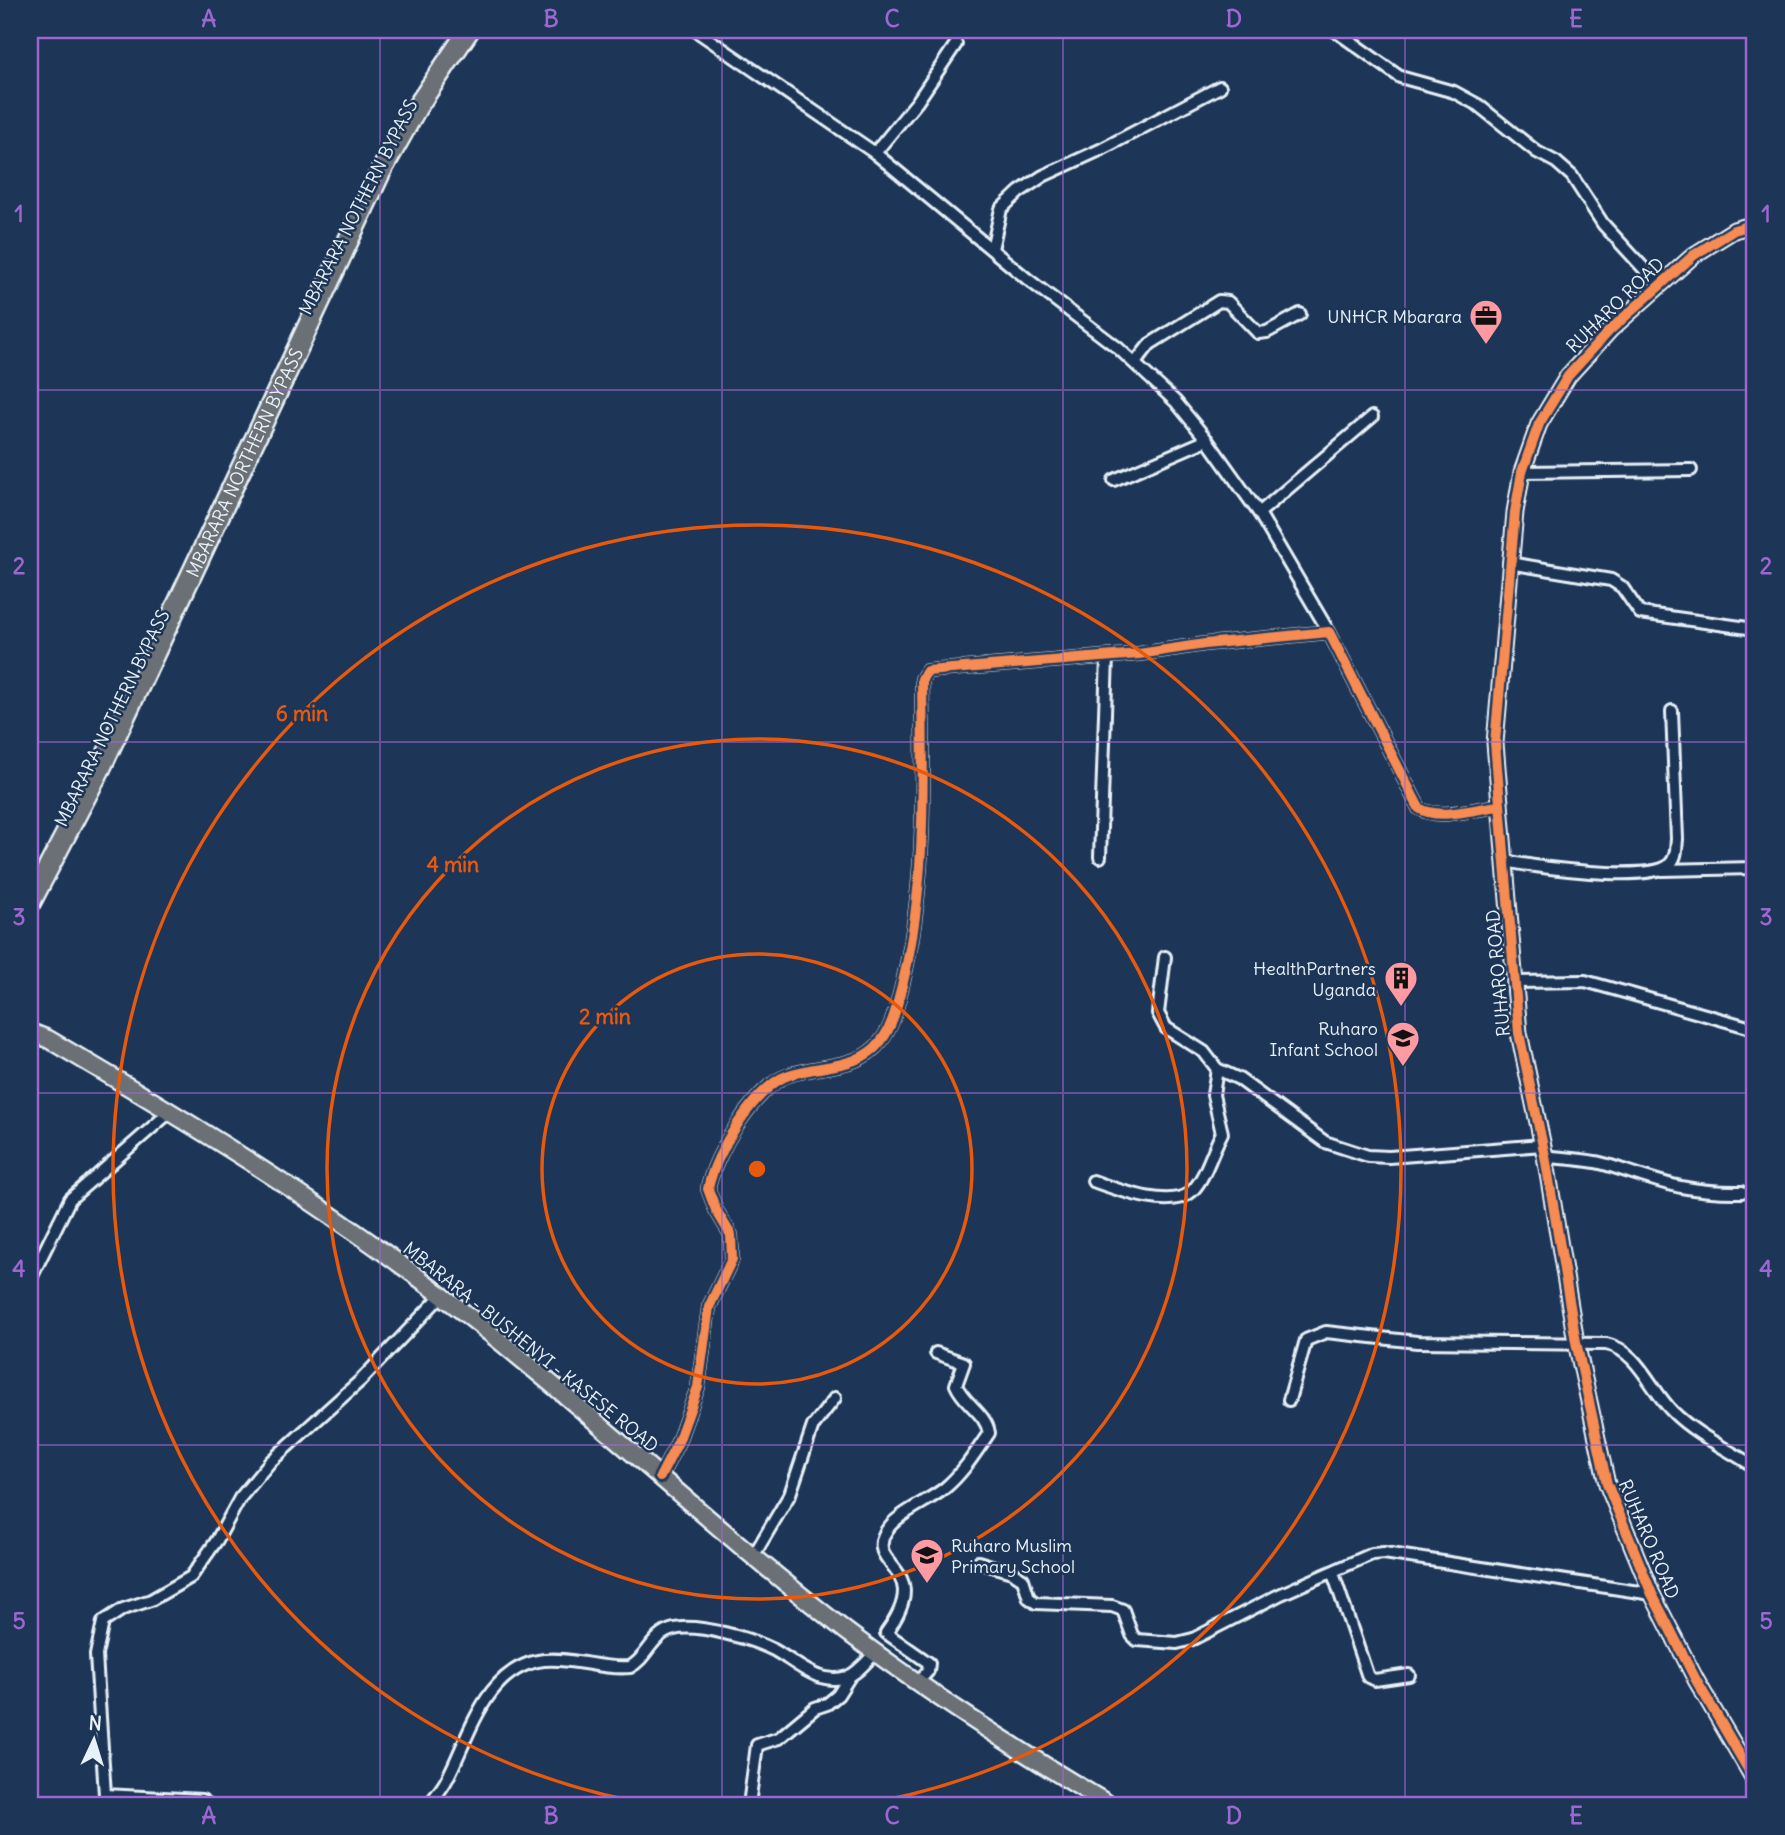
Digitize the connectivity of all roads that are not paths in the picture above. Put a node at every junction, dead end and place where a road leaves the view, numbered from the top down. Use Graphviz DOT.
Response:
graph roads {
  1 [pos="458,30"];
  2 [pos="469,30"];
  3 [pos="695,30"];
  4 [pos="1334,30"];
  5 [pos="956,44"];
  6 [pos="1220,88"];
  7 [pos="875,153"];
  8 [pos="1755,224"];
  9 [pos="992,249"];
  10 [pos="1659,285"];
  11 [pos="1300,314"];
  12 [pos="1135,363"];
  13 [pos="1372,416"];
  14 [pos="1207,440"];
  15 [pos="1691,470"];
  16 [pos="1522,472"];
  17 [pos="1114,480"];
  18 [pos="1259,513"];
  19 [pos="1509,563"];
  20 [pos="1755,629"];
  21 [pos="1329,632"];
  22 [pos="1107,657"];
  23 [pos="1672,711"];
  24 [pos="1500,806"];
  25 [pos="1100,857"];
  26 [pos="1506,862"];
  27 [pos="1755,868"];
  28 [pos="1659,870"];
  29 [pos="30,882"];
  30 [pos="30,903"];
  31 [pos="1165,957"];
  32 [pos="1515,982"];
  33 [pos="30,1021"];
  34 [pos="1755,1029"];
  35 [pos="30,1032"];
  36 [pos="48,1039"];
  37 [pos="1217,1069"];
  38 [pos="171,1111"];
  39 [pos="1544,1151"];
  40 [pos="1093,1181"];
  41 [pos="1742,1192"];
  42 [pos="30,1280"];
  43 [pos="442,1295"];
  44 [pos="1577,1342"];
  45 [pos="936,1353"];
  46 [pos="835,1398"];
  47 [pos="1289,1400"];
  48 [pos="1755,1466"];
  49 [pos="660,1477"];
  50 [pos="754,1555"];
  51 [pos="978,1562"];
  52 [pos="1333,1573"];
  53 [pos="1652,1594"];
  54 [pos="876,1652"];
  55 [pos="1409,1675"];
  56 [pos="850,1676"];
  57 [pos="918,1682"];
  58 [pos="1755,1781"];
  59 [pos="209,1805"];
  60 [pos="429,1805"];
  61 [pos="749,1805"];
  62 [pos="1110,1805"];
  1 -- 29 [label="highway, MBARARA NOTHERN BYPASS"];
  2 -- 30 [label="highway, MBARARA NORTHERN BYPASS"];
  3 -- 7 [label="street"];
  4 -- 10 [label="street"];
  5 -- 7 [label="street"];
  6 -- 9 [label="street"];
  7 -- 9 [label="street"];
  8 -- 10 [label="street, RUHARO ROAD"];
  9 -- 12 [label="street"];
  10 -- 16 [label="street, RUHARO ROAD"];
  11 -- 12 [label="street"];
  12 -- 14 [label="street"];
  13 -- 18 [label="street"];
  14 -- 17 [label="street"];
  14 -- 18 [label="street"];
  15 -- 16 [label="street"];
  16 -- 19 [label="street, RUHARO ROAD"];
  18 -- 21 [label="street"];
  19 -- 20 [label="street"];
  19 -- 24 [label="street, RUHARO ROAD"];
  21 -- 22 [label="street"];
  21 -- 24 [label="street"];
  22 -- 25 [label="street"];
  22 -- 49 [label="street"];
  23 -- 28 [label="street"];
  24 -- 26 [label="street, RUHARO ROAD"];
  26 -- 28 [label="street"];
  26 -- 32 [label="street, RUHARO ROAD"];
  27 -- 28 [label="street"];
  31 -- 37 [label="street"];
  32 -- 34 [label="street"];
  32 -- 39 [label="street, RUHARO ROAD"];
  33 -- 36 [label="main road, MBARARA - BUSHENYI - KASESE ROAD"];
  35 -- 36 [label="main road, MBARARA - BUSHENYI - KASESE ROAD"];
  36 -- 38 [label="main road, MBARARA - BUSHENYI - KASESE ROAD"];
  37 -- 39 [label="street"];
  37 -- 40 [label="street"];
  38 -- 42 [label="street"];
  38 -- 43 [label="main road, MBARARA - BUSHENYI - KASESE ROAD"];
  39 -- 41 [label="street"];
  39 -- 44 [label="street, RUHARO ROAD"];
  43 -- 49 [label="main road, MBARARA - BUSHENYI - KASESE ROAD"];
  43 -- 59 [label="street"];
  44 -- 47 [label="street"];
  44 -- 48 [label="street"];
  44 -- 53 [label="street, RUHARO ROAD"];
  45 -- 57 [label="street"];
  46 -- 50 [label="street"];
  49 -- 50 [label="main road, MBARARA - BUSHENYI - KASESE ROAD"];
  50 -- 54 [label="main road, MBARARA - BUSHENYI - KASESE ROAD"];
  51 -- 52 [label="street"];
  52 -- 53 [label="street"];
  52 -- 55 [label="street"];
  53 -- 58 [label="street, RUHARO ROAD"];
  54 -- 56 [label="street"];
  54 -- 57 [label="main road, MBARARA - BUSHENYI - KASESE ROAD"];
  56 -- 60 [label="street"];
  56 -- 61 [label="street"];
  57 -- 62 [label="main road, MBARARA - BUSHENYI - KASESE ROAD"];
}
